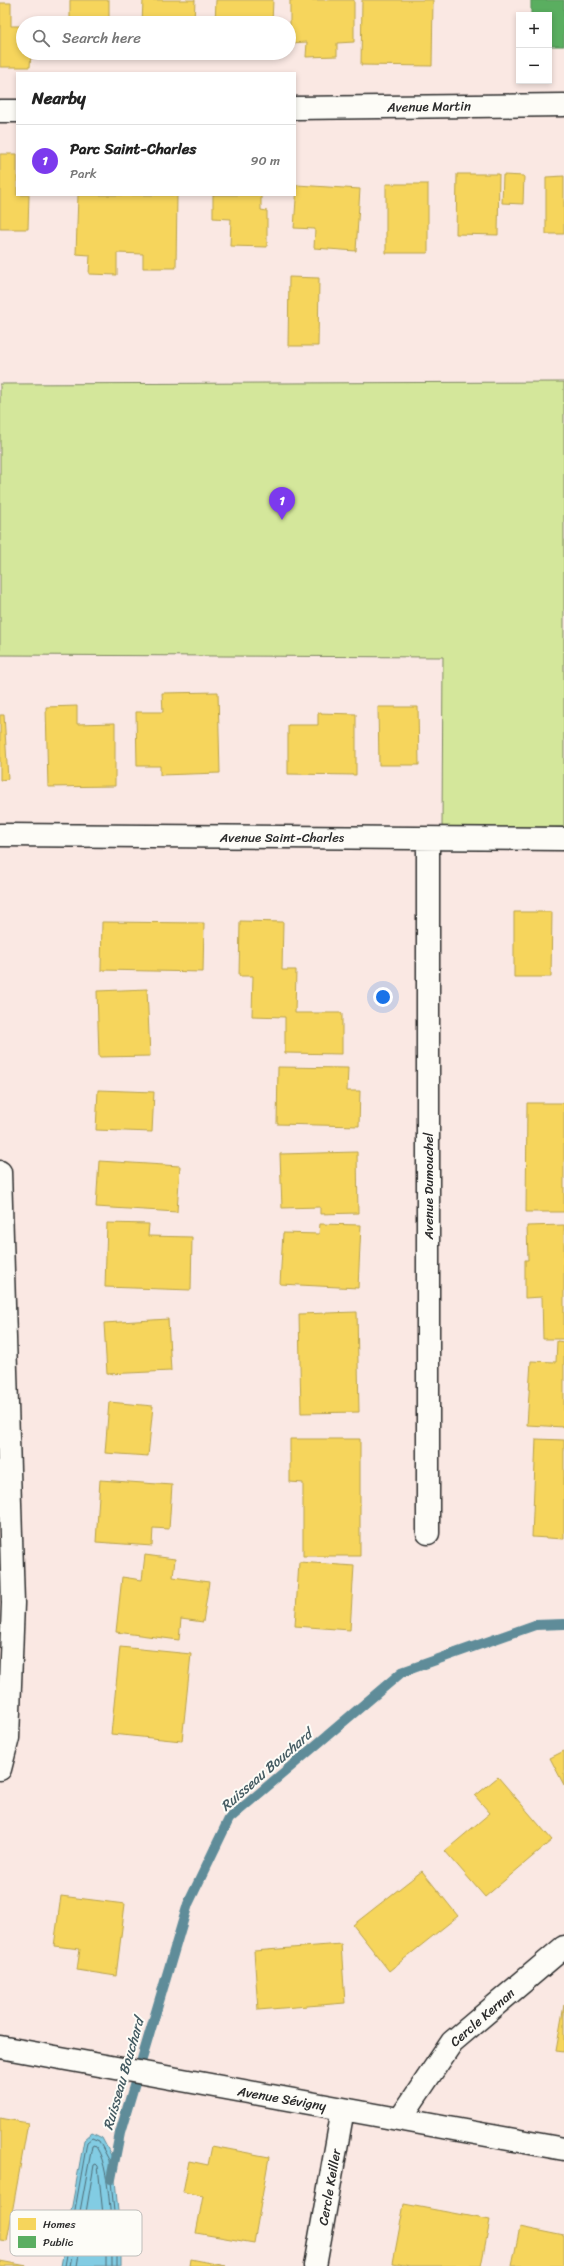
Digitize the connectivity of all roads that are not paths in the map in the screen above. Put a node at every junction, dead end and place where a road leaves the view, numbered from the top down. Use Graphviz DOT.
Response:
graph roads {
  1 [pos="564,105"];
  2 [pos="296,108"];
  3 [pos="0,111"];
  4 [pos="16,111"];
  5 [pos="0,835"];
  6 [pos="428,838"];
  7 [pos="564,839"];
  8 [pos="0,1172"];
  9 [pos="428,1533"];
  10 [pos="0,1769"];
  11 [pos="564,1947"];
  12 [pos="0,2047"];
  13 [pos="343,2109"];
  14 [pos="400,2119"];
  15 [pos="564,2149"];
  16 [pos="315,2266"];
  1 -- 2 [label="street, Avenue Martin"];
  3 -- 4 [label="street"];
  5 -- 6 [label="street, Avenue Saint-Charles"];
  6 -- 7 [label="street, Avenue Saint-Charles"];
  6 -- 9 [label="street, Avenue Dumouchel"];
  8 -- 10 [label="street"];
  11 -- 14 [label="street, Cercle Kernan"];
  12 -- 13 [label="street, Avenue Sévigny"];
  13 -- 14 [label="street, Avenue Sévigny"];
  13 -- 16 [label="street, Cercle Keiller"];
  14 -- 15 [label="street, Avenue Sévigny"];
}
